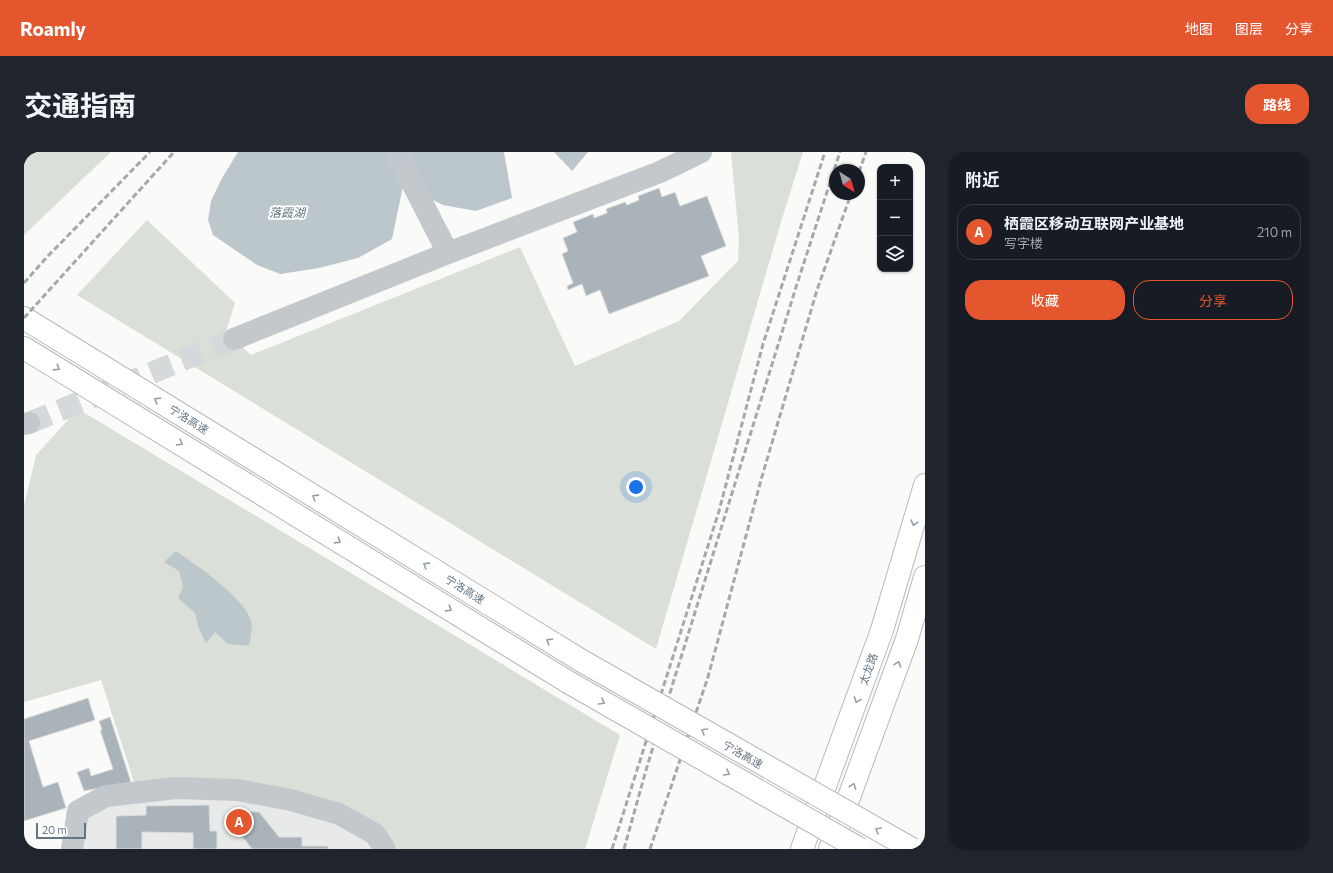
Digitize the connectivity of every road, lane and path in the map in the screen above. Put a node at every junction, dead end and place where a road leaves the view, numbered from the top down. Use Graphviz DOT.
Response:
graph roads {
  1 [pos="396,152"];
  2 [pos="701,152"];
  3 [pos="448,253"];
  4 [pos="24,318"];
  5 [pos="234,339"];
  6 [pos="24,348"];
  7 [pos="925,485"];
  8 [pos="925,577"];
  9 [pos="72,849"];
  10 [pos="385,849"];
  11 [pos="802,849"];
  12 [pos="830,849"];
  13 [pos="860,849"];
  14 [pos="912,849"];
  1 -- 3 [label="lane"];
  2 -- 3 [label="lane"];
  3 -- 5 [label="lane"];
  14 -- 4 [label="main road, 宁洛高速, one-way, bridge"];
  6 -- 13 [label="main road, one-way, bridge"];
  7 -- 11 [label="main road, 太龙路, one-way"];
  12 -- 8 [label="main road, one-way"];
  9 -- 10 [label="lane"];
}
